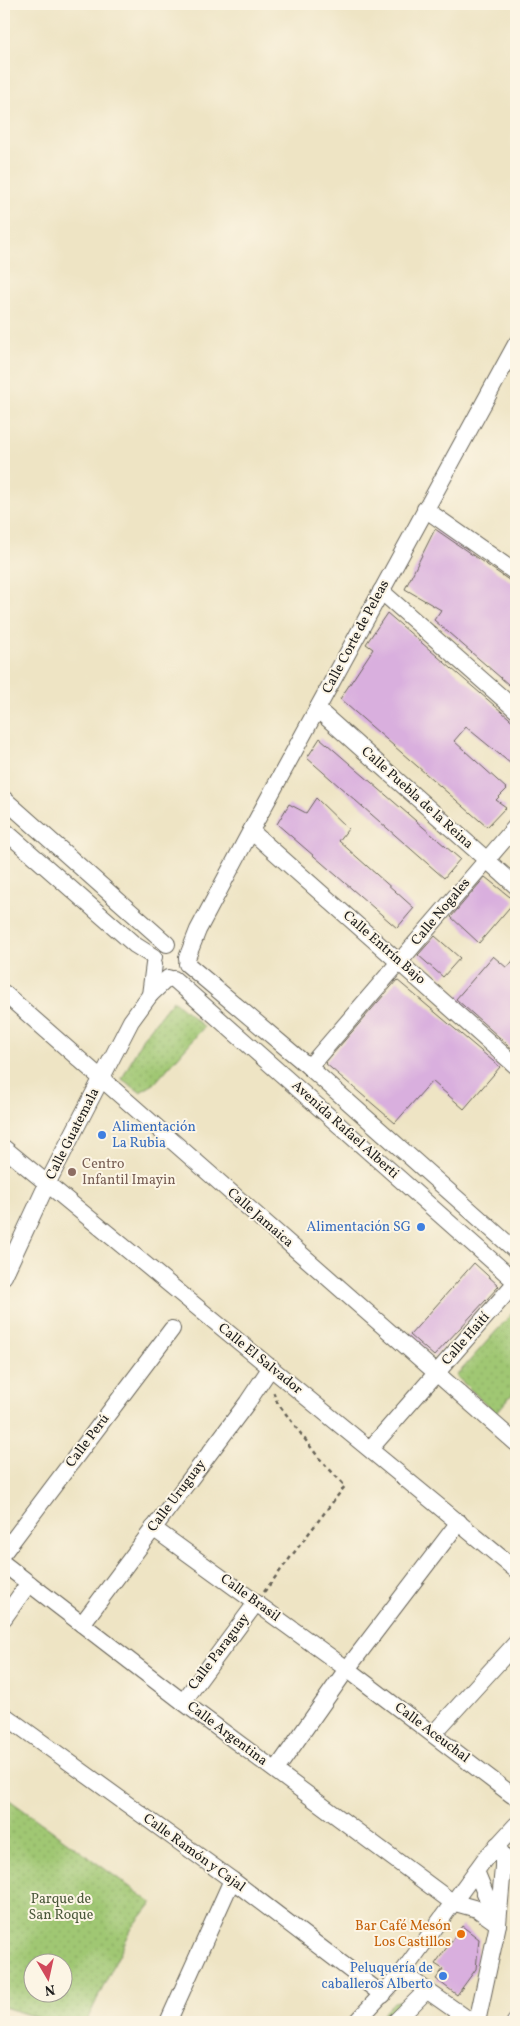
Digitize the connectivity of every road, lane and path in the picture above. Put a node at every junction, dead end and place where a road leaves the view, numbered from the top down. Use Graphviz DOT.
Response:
graph roads {
  1 [pos="516,344"];
  2 [pos="425,508"];
  3 [pos="516,573"];
  4 [pos="381,591"];
  5 [pos="317,709"];
  6 [pos="516,710"];
  7 [pos="4,799"];
  8 [pos="516,826"];
  9 [pos="4,830"];
  10 [pos="251,831"];
  11 [pos="486,860"];
  12 [pos="516,886"];
  13 [pos="198,930"];
  14 [pos="171,944"];
  15 [pos="154,961"];
  16 [pos="187,961"];
  17 [pos="400,961"];
  18 [pos="171,978"];
  19 [pos="4,993"];
  20 [pos="150,995"];
  21 [pos="516,1066"];
  22 [pos="309,1067"];
  23 [pos="102,1079"];
  24 [pos="4,1148"];
  25 [pos="47,1184"];
  26 [pos="516,1251"];
  27 [pos="4,1276"];
  28 [pos="516,1282"];
  29 [pos="172,1329"];
  30 [pos="268,1372"];
  31 [pos="436,1374"];
  32 [pos="516,1443"];
  33 [pos="370,1449"];
  34 [pos="459,1522"];
  35 [pos="153,1528"];
  36 [pos="4,1552"];
  37 [pos="4,1564"];
  38 [pos="516,1570"];
  39 [pos="29,1583"];
  40 [pos="256,1603"];
  41 [pos="4,1618"];
  42 [pos="82,1624"];
  43 [pos="516,1643"];
  44 [pos="347,1669"];
  45 [pos="183,1702"];
  46 [pos="4,1715"];
  47 [pos="434,1733"];
  48 [pos="276,1770"];
  49 [pos="516,1791"];
  50 [pos="516,1825"];
  51 [pos="498,1845"];
  52 [pos="480,1866"];
  53 [pos="232,1880"];
  54 [pos="502,1892"];
  55 [pos="452,1902"];
  56 [pos="498,1924"];
  57 [pos="402,1972"];
  58 [pos="427,1990"];
  59 [pos="383,1995"];
  60 [pos="168,2022"];
  61 [pos="356,2022"];
  62 [pos="396,2022"];
  63 [pos="472,2022"];
  64 [pos="476,2022"];
  1 -- 2 [label="street, Calle Corte de Peleas"];
  2 -- 3 [label="street"];
  2 -- 4 [label="street, Calle Corte de Peleas"];
  4 -- 5 [label="street, Calle Corte de Peleas"];
  4 -- 6 [label="street"];
  5 -- 10 [label="street, Calle Corte de Peleas"];
  5 -- 11 [label="street, Calle Puebla de la Reina"];
  7 -- 14 [label="street"];
  8 -- 11 [label="street, Calle Nogales"];
  9 -- 15 [label="street"];
  10 -- 13 [label="street, Calle Corte de Peleas"];
  10 -- 17 [label="street, Calle Entrín Bajo"];
  11 -- 12 [label="street, Calle Puebla de la Reina"];
  11 -- 17 [label="street, Calle Nogales"];
  13 -- 14 [label="street"];
  13 -- 16 [label="street, Calle Corte de Peleas"];
  14 -- 15 [label="street"];
  14 -- 16 [label="street"];
  15 -- 18 [label="street"];
  15 -- 20 [label="street, Calle Guatemala"];
  16 -- 18 [label="street"];
  16 -- 22 [label="street, Avenida Rafael Alberti"];
  17 -- 21 [label="street, Calle Entrín Bajo"];
  17 -- 22 [label="street, Calle Nogales"];
  18 -- 20 [label="street, Calle Guatemala"];
  18 -- 28 [label="street, Avenida Rafael Alberti"];
  19 -- 23 [label="street, Calle Jamaica"];
  20 -- 23 [label="street, Calle Guatemala"];
  22 -- 26 [label="street, Avenida Rafael Alberti"];
  23 -- 25 [label="street, Calle Guatemala"];
  23 -- 31 [label="street, Calle Jamaica"];
  24 -- 25 [label="street, Calle El Salvador"];
  25 -- 27 [label="street, Calle Guatemala"];
  25 -- 30 [label="street, Calle El Salvador"];
  28 -- 31 [label="street, Calle Haití"];
  29 -- 36 [label="street, Calle Perú"];
  30 -- 33 [label="street, Calle El Salvador"];
  30 -- 35 [label="street, Calle Uruguay"];
  30 -- 40 [label="path"];
  31 -- 32 [label="street, Calle Jamaica"];
  31 -- 33 [label="street, Calle Haití"];
  33 -- 34 [label="street, Calle El Salvador"];
  34 -- 38 [label="street, Calle El Salvador"];
  34 -- 44 [label="street"];
  35 -- 40 [label="street, Calle Brasil"];
  35 -- 42 [label="street, Calle Uruguay"];
  37 -- 39 [label="street, Calle Argentina"];
  39 -- 41 [label="street"];
  39 -- 42 [label="street, Calle Argentina"];
  40 -- 44 [label="street, Calle Brasil"];
  40 -- 45 [label="street, Calle Paraguay"];
  42 -- 45 [label="street, Calle Argentina"];
  43 -- 47 [label="street"];
  44 -- 47 [label="street, Calle Aceuchal"];
  44 -- 48 [label="street"];
  45 -- 48 [label="street, Calle Argentina"];
  46 -- 53 [label="street, Calle Ramón y Cajal"];
  47 -- 49 [label="street, Calle Aceuchal"];
  48 -- 55 [label="street, Calle Argentina"];
  50 -- 51 [label="street"];
  51 -- 52 [label="street"];
  51 -- 54 [label="street"];
  52 -- 54 [label="street"];
  52 -- 55 [label="street"];
  52 -- 56 [label="street"];
  53 -- 59 [label="street, Calle Ramón y Cajal"];
  53 -- 60 [label="street"];
  54 -- 56 [label="street"];
  55 -- 56 [label="street"];
  55 -- 57 [label="street"];
  56 -- 64 [label="street"];
  57 -- 58 [label="street"];
  57 -- 59 [label="street"];
  58 -- 62 [label="street"];
  58 -- 63 [label="street"];
  59 -- 61 [label="street"];
}
